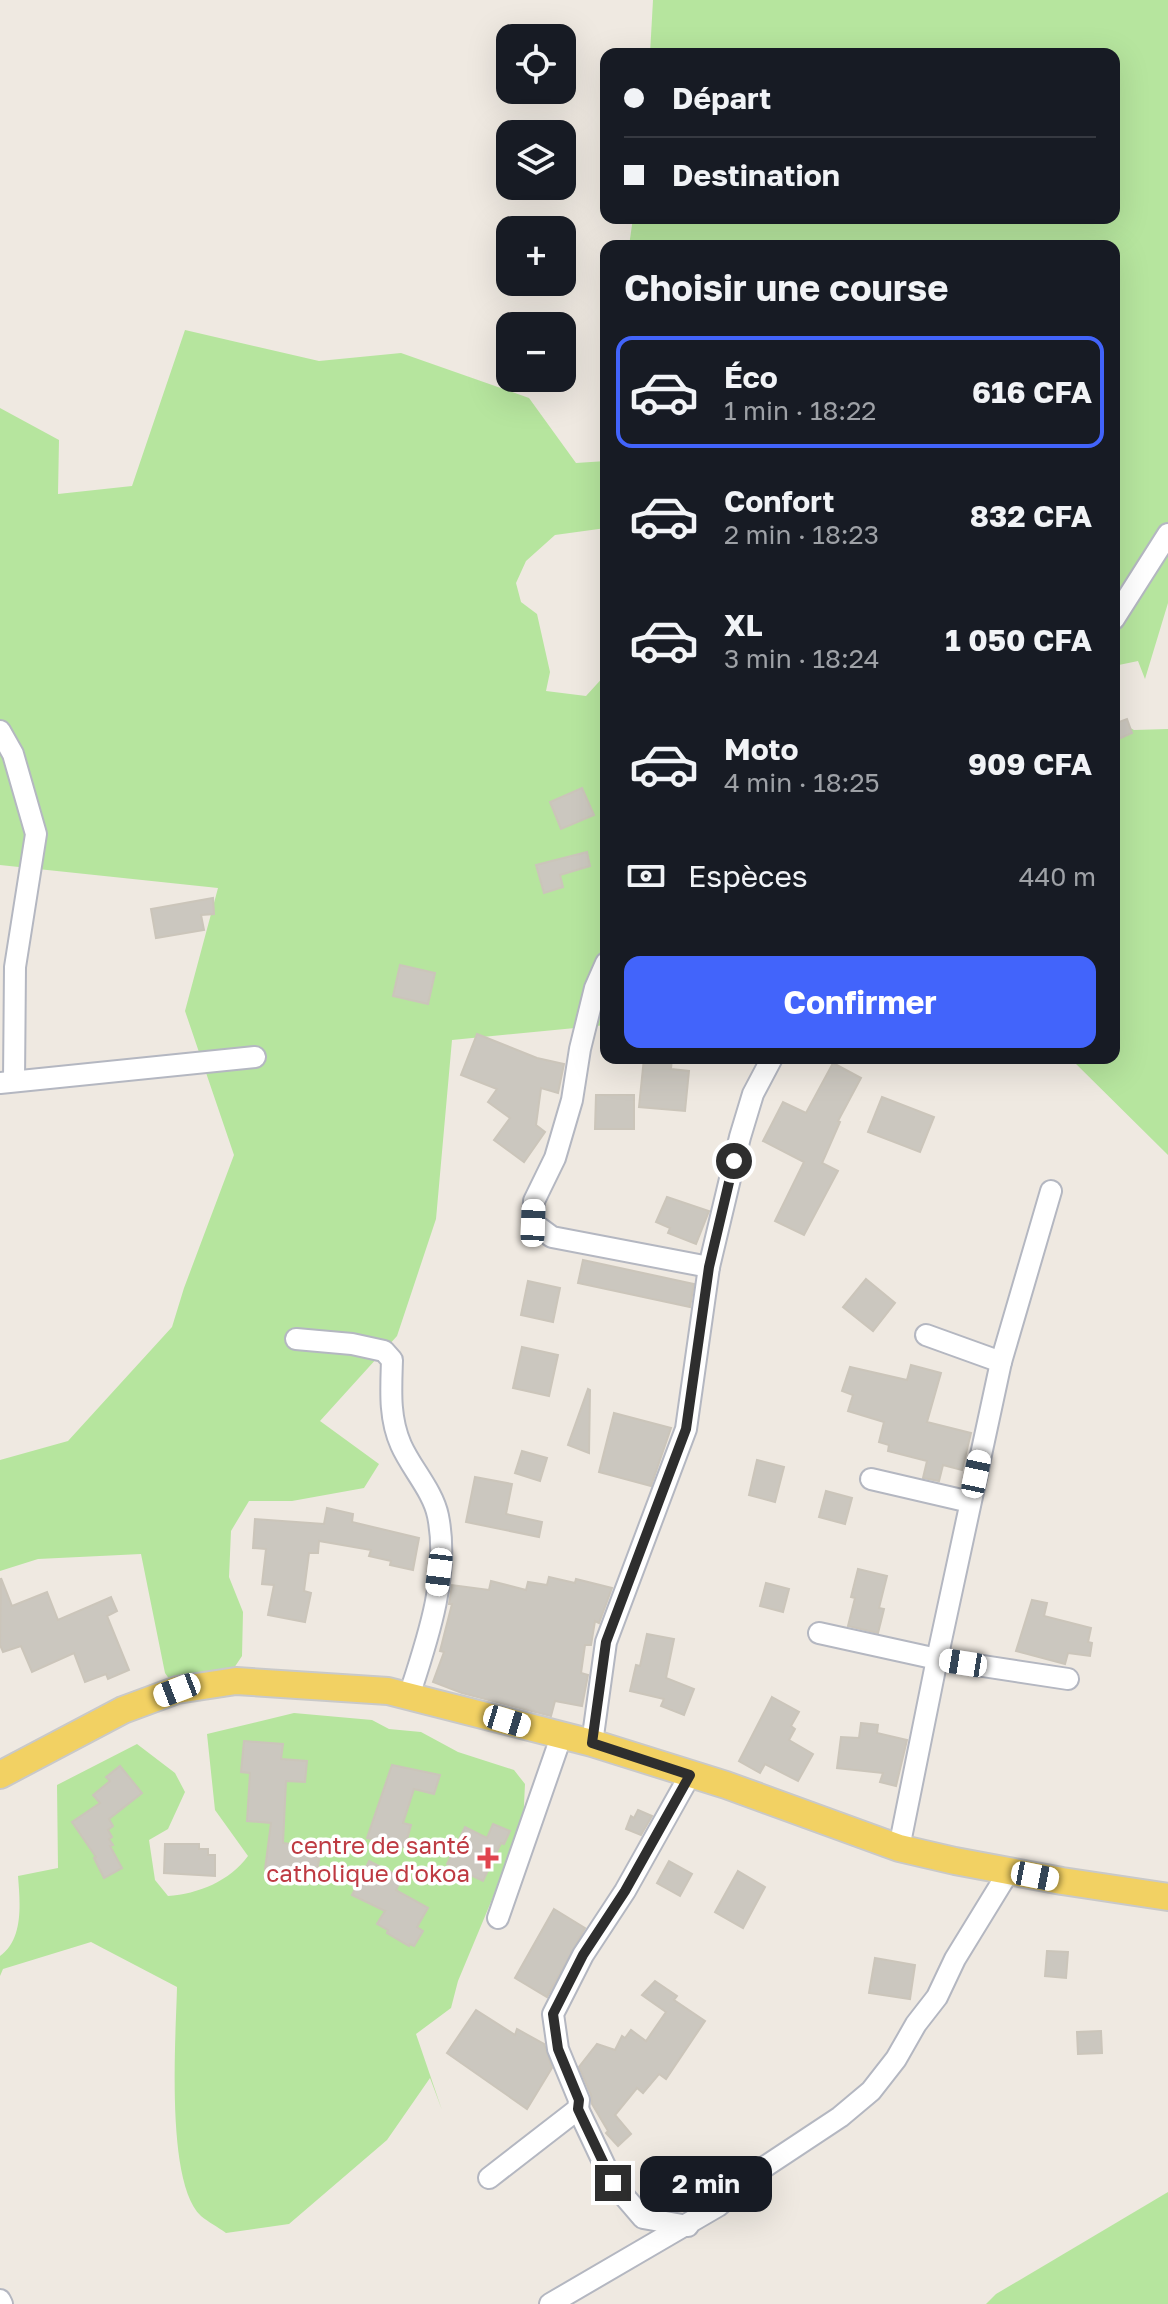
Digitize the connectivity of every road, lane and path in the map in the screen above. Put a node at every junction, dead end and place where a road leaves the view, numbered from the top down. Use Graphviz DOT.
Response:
graph roads {
  1 [pos="1168,534"];
  2 [pos="1120,610"];
  3 [pos="0,731"];
  4 [pos="600,977"];
  5 [pos="255,1057"];
  6 [pos="769,1064"];
  7 [pos="7,1082"];
  8 [pos="1051,1191"];
  9 [pos="709,1267"];
  10 [pos="926,1335"];
  11 [pos="296,1339"];
  12 [pos="1001,1362"];
  13 [pos="871,1479"];
  14 [pos="970,1502"];
  15 [pos="819,1633"];
  16 [pos="937,1659"];
  17 [pos="1068,1679"];
  18 [pos="409,1696"];
  19 [pos="561,1737"];
  20 [pos="592,1743"];
  21 [pos="0,1775"];
  22 [pos="690,1775"];
  23 [pos="899,1848"];
  24 [pos="1009,1871"];
  25 [pos="1168,1897"];
  26 [pos="498,1918"];
  27 [pos="578,2109"];
  28 [pos="489,2178"];
  29 [pos="688,2226"];
  30 [pos="550,2304"];
  1 -- 2 [label="street"];
  3 -- 7 [label="street"];
  4 -- 9 [label="street"];
  5 -- 7 [label="street"];
  6 -- 9 [label="street"];
  8 -- 12 [label="street"];
  9 -- 20 [label="street"];
  10 -- 12 [label="street"];
  11 -- 18 [label="street"];
  12 -- 14 [label="street"];
  13 -- 14 [label="street"];
  14 -- 16 [label="street"];
  15 -- 16 [label="street"];
  16 -- 17 [label="street"];
  16 -- 23 [label="street"];
  18 -- 19 [label="main road"];
  18 -- 21 [label="main road"];
  19 -- 20 [label="main road"];
  19 -- 26 [label="street"];
  20 -- 22 [label="main road"];
  22 -- 23 [label="main road"];
  22 -- 27 [label="street"];
  23 -- 24 [label="main road"];
  24 -- 25 [label="main road"];
  24 -- 29 [label="street"];
  27 -- 28 [label="street"];
  27 -- 29 [label="street"];
  29 -- 30 [label="street"];
}
